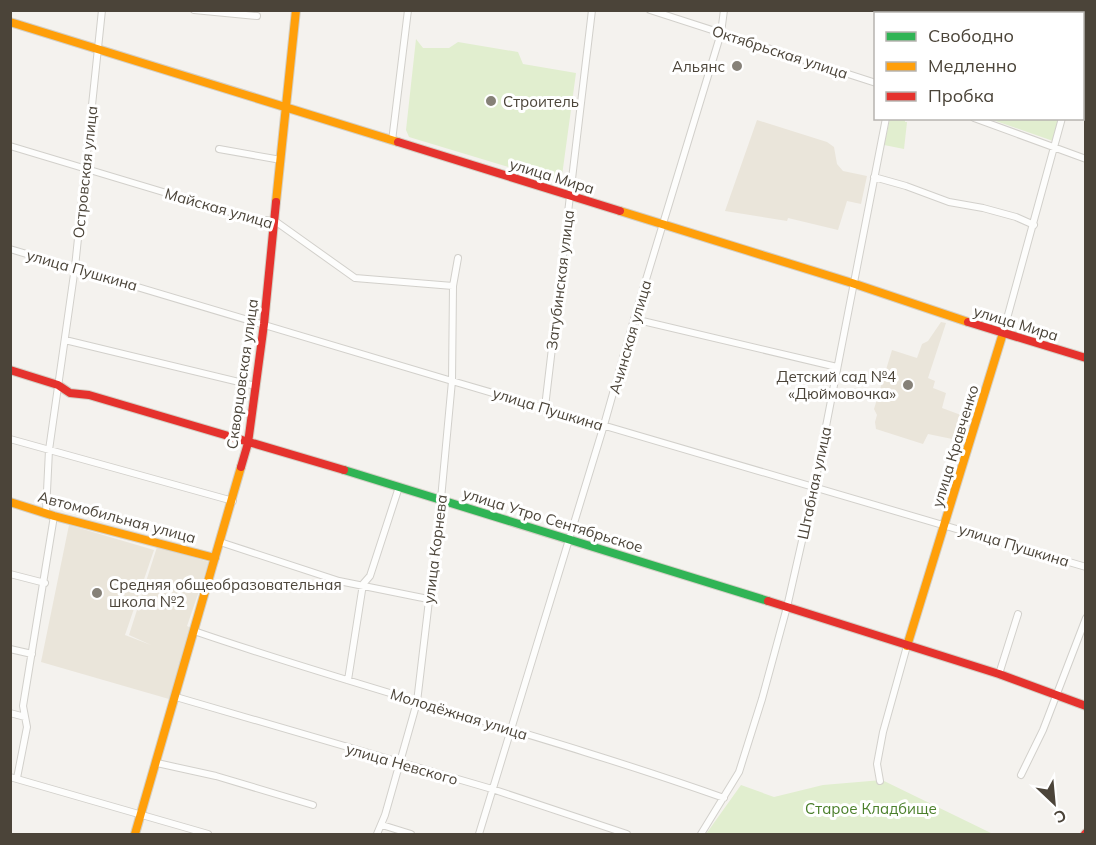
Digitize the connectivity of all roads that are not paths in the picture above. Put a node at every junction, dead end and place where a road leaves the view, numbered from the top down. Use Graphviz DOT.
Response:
graph roads {
  1 [pos="102,10"];
  2 [pos="194,10"];
  3 [pos="296,10"];
  4 [pos="408,10"];
  5 [pos="592,10"];
  6 [pos="650,10"];
  7 [pos="724,10"];
  8 [pos="257,16"];
  9 [pos="10,22"];
  10 [pos="721,33"];
  11 [pos="98,49"];
  12 [pos="874,82"];
  13 [pos="285,108"];
  14 [pos="886,120"];
  15 [pos="979,120"];
  16 [pos="1061,120"];
  17 [pos="392,141"];
  18 [pos="10,146"];
  19 [pos="1054,148"];
  20 [pos="219,149"];
  21 [pos="1086,159"];
  22 [pos="281,160"];
  23 [pos="85,168"];
  24 [pos="874,177"];
  25 [pos="570,196"];
  26 [pos="275,221"];
  27 [pos="664,225"];
  28 [pos="1034,225"];
  29 [pos="10,249"];
  30 [pos="459,258"];
  31 [pos="75,267"];
  32 [pos="852,283"];
  33 [pos="453,286"];
  34 [pos="634,319"];
  35 [pos="264,324"];
  36 [pos="1003,333"];
  37 [pos="65,340"];
  38 [pos="1086,358"];
  39 [pos="837,367"];
  40 [pos="10,370"];
  41 [pos="452,381"];
  42 [pos="58,385"];
  43 [pos="256,386"];
  44 [pos="545,407"];
  45 [pos="604,426"];
  46 [pos="10,439"];
  47 [pos="248,444"];
  48 [pos="49,450"];
  49 [pos="399,487"];
  50 [pos="813,488"];
  51 [pos="441,499"];
  52 [pos="233,501"];
  53 [pos="10,502"];
  54 [pos="50,514"];
  55 [pos="946,525"];
  56 [pos="570,539"];
  57 [pos="220,542"];
  58 [pos="216,558"];
  59 [pos="1086,567"];
  60 [pos="10,574"];
  61 [pos="45,583"];
  62 [pos="363,584"];
  63 [pos="428,598"];
  64 [pos="787,607"];
  65 [pos="1018,614"];
  66 [pos="1086,618"];
  67 [pos="194,631"];
  68 [pos="908,646"];
  69 [pos="10,649"];
  70 [pos="32,654"];
  71 [pos="999,674"];
  72 [pos="348,680"];
  73 [pos="1055,693"];
  74 [pos="176,697"];
  75 [pos="417,702"];
  76 [pos="1086,706"];
  77 [pos="10,713"];
  78 [pos="25,717"];
  79 [pos="510,730"];
  80 [pos="158,763"];
  81 [pos="399,763"];
  82 [pos="1021,775"];
  83 [pos="14,777"];
  84 [pos="880,781"];
  85 [pos="492,789"];
  86 [pos="724,798"];
  87 [pos="313,805"];
  88 [pos="141,815"];
  89 [pos="382,825"];
  90 [pos="135,834"];
  91 [pos="208,834"];
  92 [pos="377,834"];
  93 [pos="411,834"];
  94 [pos="479,834"];
  95 [pos="627,834"];
  96 [pos="701,834"];
  1 -- 11 [label="street, Островская улица"];
  2 -- 8 [label="street"];
  3 -- 13 [label="street, Скворцовская улица"];
  4 -- 17 [label="street"];
  5 -- 25 [label="street, Затубинская улица"];
  6 -- 10 [label="street, Октябрьская улица"];
  7 -- 10 [label="street, Ачинская улица"];
  9 -- 11 [label="street, улица Мира"];
  10 -- 12 [label="street, Октябрьская улица"];
  10 -- 27 [label="street, Ачинская улица"];
  11 -- 13 [label="street, улица Мира"];
  11 -- 23 [label="street, Островская улица"];
  13 -- 17 [label="street, улица Мира"];
  13 -- 22 [label="street, Скворцовская улица"];
  14 -- 24 [label="street, Штабная улица"];
  15 -- 19 [label="street"];
  16 -- 19 [label="street, улица Кравченко"];
  17 -- 25 [label="street, улица Мира"];
  18 -- 23 [label="street, Майская улица"];
  19 -- 21 [label="street"];
  19 -- 28 [label="street, улица Кравченко"];
  20 -- 22 [label="street"];
  22 -- 26 [label="street, Скворцовская улица"];
  23 -- 26 [label="street, Майская улица"];
  23 -- 31 [label="street, Островская улица"];
  24 -- 28 [label="street"];
  24 -- 32 [label="street, Штабная улица"];
  25 -- 27 [label="street, улица Мира"];
  25 -- 44 [label="street, Затубинская улица"];
  26 -- 33 [label="street, Майская улица"];
  26 -- 35 [label="street, Скворцовская улица"];
  27 -- 32 [label="street, улица Мира"];
  27 -- 34 [label="street, Ачинская улица"];
  28 -- 36 [label="street, улица Кравченко"];
  29 -- 31 [label="street, улица Пушкина"];
  30 -- 33 [label="street, улица Корнева"];
  31 -- 35 [label="street, улица Пушкина"];
  31 -- 37 [label="street, Островская улица"];
  32 -- 36 [label="street, улица Мира"];
  32 -- 39 [label="street, Штабная улица"];
  33 -- 41 [label="street, улица Корнева"];
  34 -- 39 [label="street"];
  34 -- 45 [label="street, Ачинская улица"];
  35 -- 41 [label="street, улица Пушкина"];
  35 -- 43 [label="street, Скворцовская улица"];
  36 -- 38 [label="street, улица Мира"];
  36 -- 55 [label="street, улица Кравченко"];
  37 -- 42 [label="street, Островская улица"];
  37 -- 43 [label="street"];
  39 -- 50 [label="street, Штабная улица"];
  40 -- 42 [label="street, улица Утро Сентябрьское"];
  41 -- 44 [label="street, улица Пушкина"];
  41 -- 51 [label="street, улица Корнева"];
  42 -- 47 [label="street, улица Утро Сентябрьское"];
  42 -- 48 [label="street, Островская улица"];
  43 -- 47 [label="street, Скворцовская улица"];
  44 -- 45 [label="street, улица Пушкина"];
  45 -- 50 [label="street, улица Пушкина"];
  45 -- 56 [label="street, Ачинская улица"];
  46 -- 48 [label="street"];
  47 -- 49 [label="street, улица Утро Сентябрьское"];
  47 -- 52 [label="street, Скворцовская улица"];
  48 -- 52 [label="street"];
  48 -- 54 [label="street, Островская улица"];
  49 -- 51 [label="street, улица Утро Сентябрьское"];
  49 -- 62 [label="street"];
  50 -- 55 [label="street, улица Пушкина"];
  50 -- 64 [label="street, Штабная улица"];
  51 -- 56 [label="street, улица Утро Сентябрьское"];
  51 -- 63 [label="street, улица Корнева"];
  52 -- 57 [label="street, Скворцовская улица"];
  53 -- 54 [label="street, Автомобильная улица"];
  54 -- 58 [label="street, Автомобильная улица"];
  54 -- 61 [label="street, Островская улица"];
  55 -- 59 [label="street, улица Пушкина"];
  55 -- 68 [label="street, улица Кравченко"];
  56 -- 64 [label="street, улица Утро Сентябрьское"];
  56 -- 79 [label="street, Ачинская улица"];
  57 -- 58 [label="street, Скворцовская улица"];
  57 -- 62 [label="street"];
  58 -- 67 [label="street, Скворцовская улица"];
  60 -- 61 [label="street"];
  61 -- 70 [label="street, Островская улица"];
  62 -- 63 [label="street"];
  62 -- 72 [label="street"];
  63 -- 75 [label="street, улица Корнева"];
  64 -- 68 [label="street, улица Утро Сентябрьское"];
  64 -- 86 [label="street, Штабная улица"];
  65 -- 71 [label="street"];
  66 -- 73 [label="street"];
  67 -- 72 [label="street, Молодёжная улица"];
  67 -- 74 [label="street, Скворцовская улица"];
  68 -- 71 [label="street, улица Утро Сентябрьское"];
  68 -- 84 [label="street, улица Кравченко"];
  69 -- 70 [label="street"];
  70 -- 78 [label="street, Островская улица"];
  71 -- 73 [label="street, улица Утро Сентябрьское"];
  72 -- 75 [label="street, Молодёжная улица"];
  73 -- 76 [label="street, улица Утро Сентябрьское"];
  73 -- 82 [label="street"];
  74 -- 80 [label="street, Скворцовская улица"];
  74 -- 81 [label="street, улица Невского"];
  75 -- 79 [label="street, Молодёжная улица"];
  75 -- 81 [label="street, улица Корнева"];
  77 -- 78 [label="street"];
  78 -- 83 [label="street, Островская улица"];
  79 -- 85 [label="street, Ачинская улица"];
  79 -- 86 [label="street, Молодёжная улица"];
  80 -- 87 [label="street"];
  80 -- 88 [label="street, Скворцовская улица"];
  81 -- 85 [label="street, улица Невского"];
  81 -- 89 [label="street, улица Корнева"];
  83 -- 88 [label="street"];
  85 -- 94 [label="street, Ачинская улица"];
  85 -- 95 [label="street, улица Невского"];
  86 -- 96 [label="street, Штабная улица"];
  88 -- 90 [label="street, Скворцовская улица"];
  88 -- 91 [label="street"];
  89 -- 92 [label="street, улица Корнева"];
  89 -- 93 [label="street"];
}
